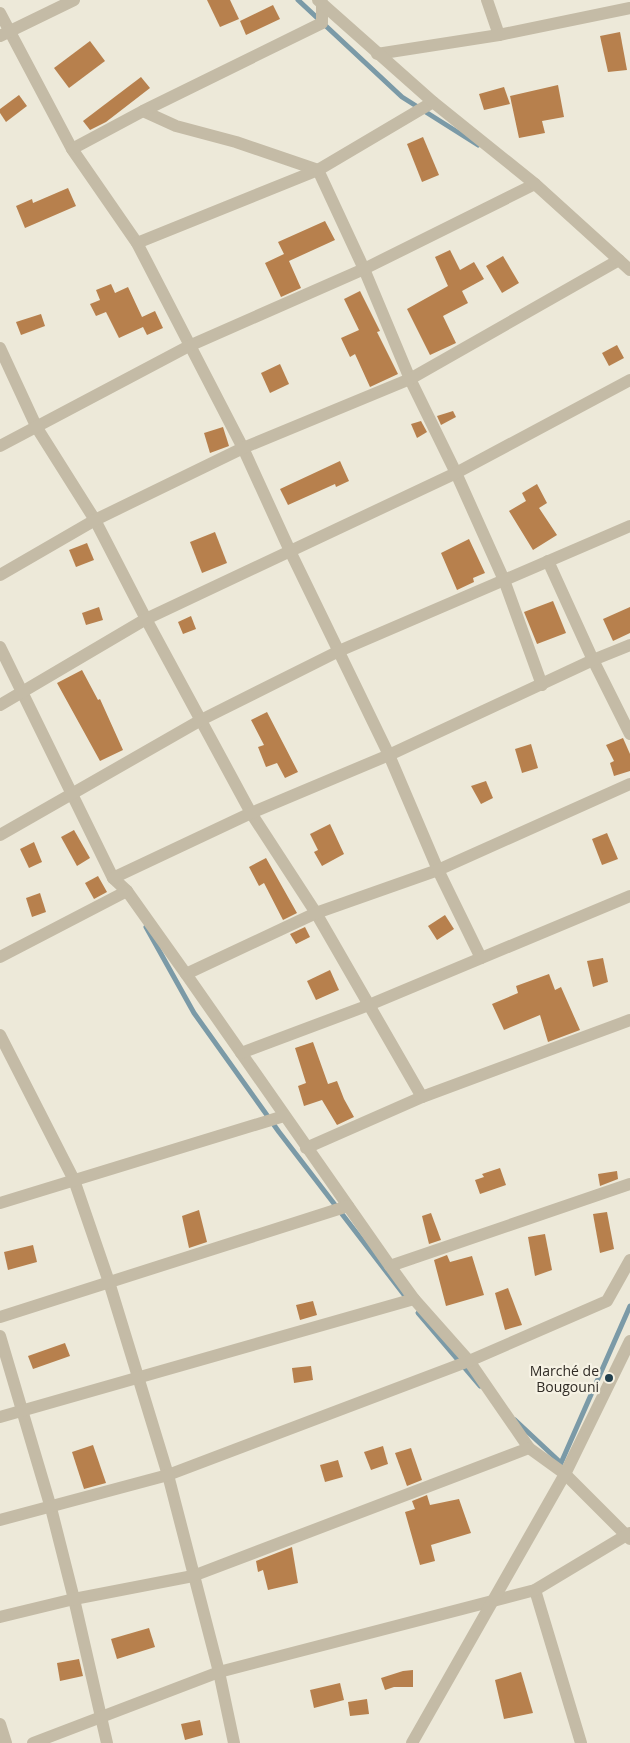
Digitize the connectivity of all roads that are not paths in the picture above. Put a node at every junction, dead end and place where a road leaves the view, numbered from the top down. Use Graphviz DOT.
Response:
graph roads {
  1 [pos="74,0"];
  2 [pos="487,0"];
  3 [pos="320,2"];
  4 [pos="630,8"];
  5 [pos="0,13"];
  6 [pos="5,34"];
  7 [pos="499,35"];
  8 [pos="377,54"];
  9 [pos="433,102"];
  10 [pos="143,111"];
  11 [pos="72,149"];
  12 [pos="318,170"];
  13 [pos="535,184"];
  14 [pos="137,243"];
  15 [pos="619,260"];
  16 [pos="364,269"];
  17 [pos="630,270"];
  18 [pos="189,346"];
  19 [pos="0,348"];
  20 [pos="410,379"];
  21 [pos="630,380"];
  22 [pos="37,428"];
  23 [pos="0,446"];
  24 [pos="243,448"];
  25 [pos="456,474"];
  26 [pos="95,520"];
  27 [pos="630,526"];
  28 [pos="290,551"];
  29 [pos="548,562"];
  30 [pos="0,575"];
  31 [pos="504,580"];
  32 [pos="146,619"];
  33 [pos="630,645"];
  34 [pos="0,647"];
  35 [pos="339,651"];
  36 [pos="593,660"];
  37 [pos="542,685"];
  38 [pos="22,692"];
  39 [pos="0,705"];
  40 [pos="201,720"];
  41 [pos="630,734"];
  42 [pos="389,755"];
  43 [pos="630,784"];
  44 [pos="73,792"];
  45 [pos="251,814"];
  46 [pos="0,835"];
  47 [pos="438,870"];
  48 [pos="113,878"];
  49 [pos="127,891"];
  50 [pos="630,896"];
  51 [pos="316,913"];
  52 [pos="0,957"];
  53 [pos="481,958"];
  54 [pos="186,974"];
  55 [pos="369,1005"];
  56 [pos="629,1025"];
  57 [pos="0,1034"];
  58 [pos="241,1053"];
  59 [pos="422,1097"];
  60 [pos="284,1116"];
  61 [pos="306,1148"];
  62 [pos="74,1180"];
  63 [pos="630,1184"];
  64 [pos="0,1203"];
  65 [pos="348,1206"];
  66 [pos="630,1260"];
  67 [pos="390,1266"];
  68 [pos="109,1282"];
  69 [pos="414,1298"];
  70 [pos="0,1317"];
  71 [pos="0,1336"];
  72 [pos="630,1342"];
  73 [pos="469,1361"];
  74 [pos="140,1378"];
  75 [pos="23,1412"];
  76 [pos="0,1418"];
  77 [pos="529,1448"];
  78 [pos="565,1474"];
  79 [pos="168,1475"];
  80 [pos="51,1508"];
  81 [pos="0,1520"];
  82 [pos="629,1536"];
  83 [pos="193,1576"];
  84 [pos="535,1590"];
  85 [pos="74,1599"];
  86 [pos="493,1602"];
  87 [pos="0,1617"];
  88 [pos="219,1672"];
  89 [pos="101,1717"];
  90 [pos="0,1724"];
  91 [pos="6,1743"];
  92 [pos="32,1743"];
  93 [pos="107,1743"];
  94 [pos="234,1743"];
  95 [pos="412,1743"];
  96 [pos="582,1743"];
  1 -- 6 [label="street"];
  2 -- 7 [label="street"];
  3 -- 8 [label="street"];
  3 -- 10 [label="street"];
  4 -- 7 [label="street"];
  5 -- 6 [label="street"];
  6 -- 11 [label="street"];
  7 -- 8 [label="street"];
  8 -- 9 [label="street"];
  9 -- 12 [label="street"];
  9 -- 13 [label="street"];
  10 -- 11 [label="street"];
  10 -- 12 [label="street"];
  11 -- 14 [label="street"];
  12 -- 14 [label="street"];
  12 -- 16 [label="street"];
  13 -- 15 [label="street"];
  13 -- 16 [label="street"];
  14 -- 18 [label="street"];
  15 -- 17 [label="street"];
  15 -- 20 [label="street"];
  16 -- 18 [label="street"];
  16 -- 20 [label="street"];
  18 -- 22 [label="street"];
  18 -- 24 [label="street"];
  19 -- 22 [label="street"];
  20 -- 24 [label="street"];
  20 -- 25 [label="street"];
  21 -- 25 [label="street"];
  22 -- 23 [label="street"];
  22 -- 26 [label="street"];
  24 -- 26 [label="street"];
  24 -- 28 [label="street"];
  25 -- 28 [label="street"];
  25 -- 31 [label="street"];
  26 -- 30 [label="street"];
  26 -- 32 [label="street"];
  27 -- 29 [label="street"];
  28 -- 32 [label="street"];
  28 -- 35 [label="street"];
  29 -- 31 [label="street"];
  29 -- 36 [label="street"];
  31 -- 35 [label="street"];
  31 -- 37 [label="street"];
  32 -- 38 [label="street"];
  32 -- 40 [label="street"];
  33 -- 36 [label="street"];
  34 -- 38 [label="street"];
  35 -- 40 [label="street"];
  35 -- 42 [label="street"];
  36 -- 37 [label="street"];
  36 -- 41 [label="street"];
  37 -- 42 [label="street"];
  38 -- 39 [label="street"];
  38 -- 44 [label="street"];
  40 -- 44 [label="street"];
  40 -- 45 [label="street"];
  42 -- 45 [label="street"];
  42 -- 47 [label="street"];
  43 -- 47 [label="street"];
  44 -- 46 [label="street"];
  44 -- 48 [label="street"];
  45 -- 48 [label="street"];
  45 -- 51 [label="street"];
  47 -- 51 [label="street"];
  47 -- 53 [label="street"];
  48 -- 49 [label="street"];
  49 -- 52 [label="street"];
  49 -- 54 [label="street"];
  50 -- 53 [label="street"];
  51 -- 54 [label="street"];
  51 -- 55 [label="street"];
  53 -- 55 [label="street"];
  54 -- 58 [label="street"];
  55 -- 58 [label="street"];
  55 -- 59 [label="street"];
  56 -- 59 [label="street"];
  57 -- 62 [label="street"];
  58 -- 60 [label="street"];
  59 -- 61 [label="street"];
  60 -- 61 [label="street"];
  60 -- 62 [label="street"];
  61 -- 65 [label="street"];
  62 -- 64 [label="street"];
  62 -- 68 [label="street"];
  63 -- 67 [label="street"];
  65 -- 67 [label="street"];
  65 -- 68 [label="street"];
  66 -- 73 [label="street"];
  67 -- 69 [label="street"];
  68 -- 70 [label="street"];
  68 -- 74 [label="street"];
  69 -- 73 [label="street"];
  69 -- 74 [label="street"];
  71 -- 75 [label="street"];
  72 -- 78 [label="street"];
  73 -- 77 [label="street"];
  73 -- 79 [label="street"];
  74 -- 75 [label="street"];
  74 -- 79 [label="street"];
  75 -- 76 [label="street"];
  75 -- 80 [label="street"];
  77 -- 78 [label="street"];
  77 -- 83 [label="street"];
  78 -- 82 [label="street"];
  78 -- 86 [label="street"];
  79 -- 80 [label="street"];
  79 -- 83 [label="street"];
  80 -- 81 [label="street"];
  80 -- 85 [label="street"];
  82 -- 84 [label="street"];
  83 -- 85 [label="street"];
  83 -- 88 [label="street"];
  84 -- 86 [label="street"];
  84 -- 96 [label="street"];
  85 -- 87 [label="street"];
  85 -- 89 [label="street"];
  86 -- 88 [label="street"];
  86 -- 95 [label="street"];
  88 -- 89 [label="street"];
  88 -- 94 [label="street"];
  89 -- 92 [label="street"];
  89 -- 93 [label="street"];
  90 -- 91 [label="street"];
}
